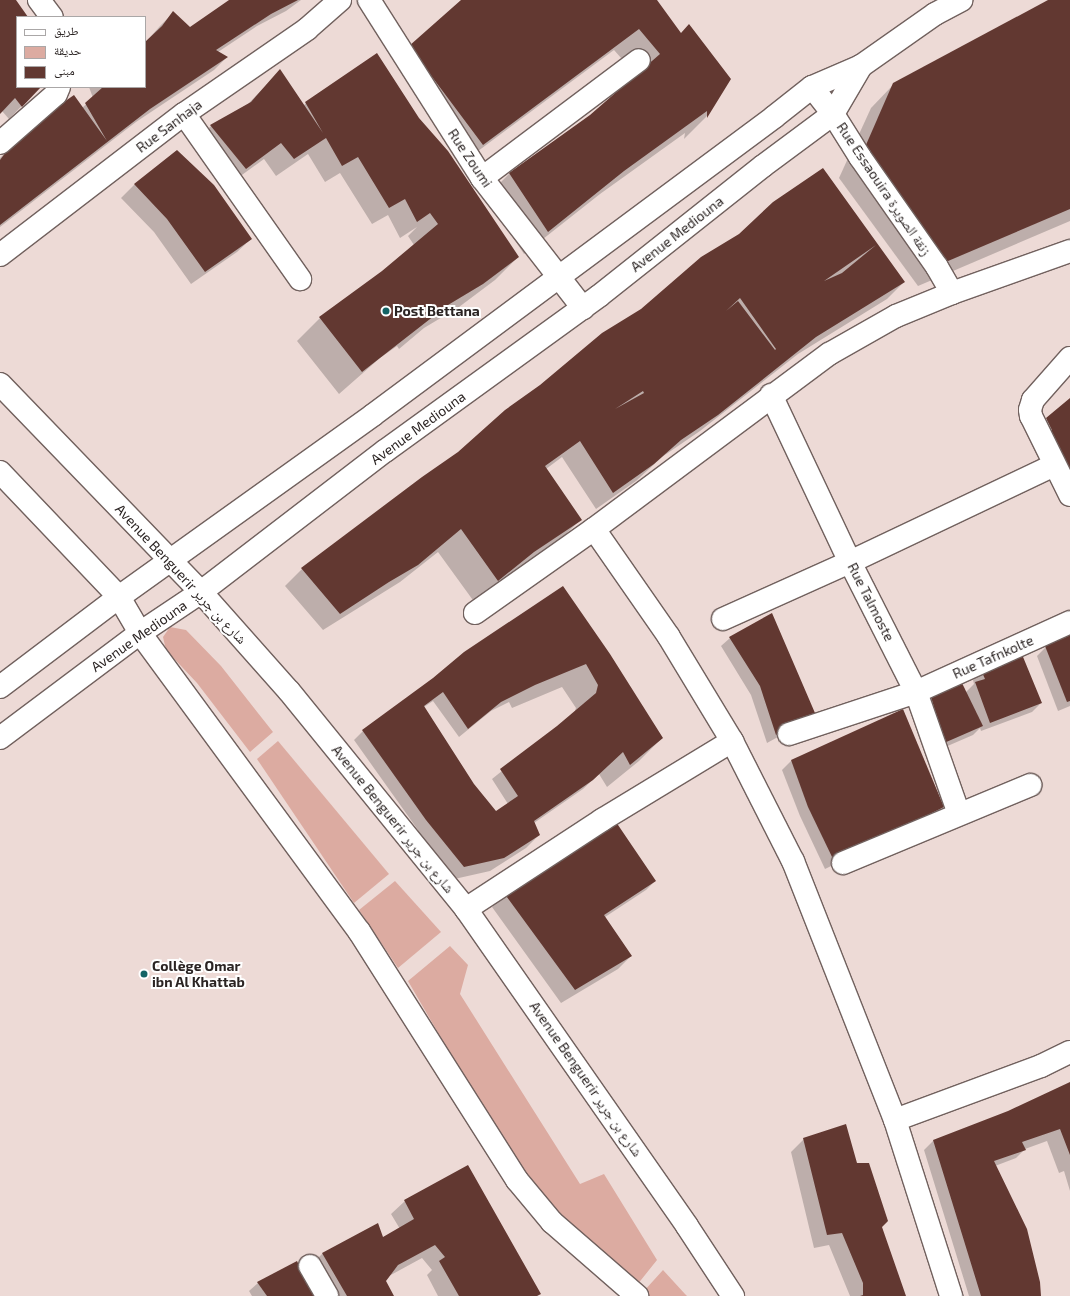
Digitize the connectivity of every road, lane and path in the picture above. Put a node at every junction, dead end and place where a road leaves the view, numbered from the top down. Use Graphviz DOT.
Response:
graph roads {
  1 [pos="39,0"];
  2 [pos="340,0"];
  3 [pos="369,0"];
  4 [pos="961,0"];
  5 [pos="930,7"];
  6 [pos="51,16"];
  7 [pos="638,60"];
  8 [pos="860,66"];
  9 [pos="812,86"];
  10 [pos="59,88"];
  11 [pos="184,114"];
  12 [pos="833,114"];
  13 [pos="0,143"];
  14 [pos="482,178"];
  15 [pos="1070,251"];
  16 [pos="0,255"];
  17 [pos="559,276"];
  18 [pos="300,279"];
  19 [pos="952,293"];
  20 [pos="583,308"];
  21 [pos="1070,358"];
  22 [pos="0,384"];
  23 [pos="771,395"];
  24 [pos="1054,464"];
  25 [pos="0,472"];
  26 [pos="1070,495"];
  27 [pos="594,529"];
  28 [pos="171,559"];
  29 [pos="850,562"];
  30 [pos="201,592"];
  31 [pos="119,597"];
  32 [pos="475,613"];
  33 [pos="723,619"];
  34 [pos="1070,622"];
  35 [pos="140,633"];
  36 [pos="0,687"];
  37 [pos="916,692"];
  38 [pos="789,734"];
  39 [pos="0,738"];
  40 [pos="732,741"];
  41 [pos="1030,784"];
  42 [pos="959,814"];
  43 [pos="843,863"];
  44 [pos="466,909"];
  45 [pos="1070,1052"];
  46 [pos="895,1120"];
  47 [pos="310,1266"];
  48 [pos="327,1296"];
  49 [pos="638,1296"];
  50 [pos="733,1296"];
  51 [pos="950,1296"];
  1 -- 6 [label="street"];
  2 -- 11 [label="street, Rue Sanhaja"];
  3 -- 14 [label="street, Rue Zoumi"];
  4 -- 5 [label="street"];
  5 -- 8 [label="street"];
  7 -- 14 [label="street"];
  8 -- 9 [label="street"];
  8 -- 12 [label="street"];
  9 -- 12 [label="street, Rue Essaouira زنقة الصويرة"];
  9 -- 17 [label="street"];
  10 -- 13 [label="street"];
  11 -- 16 [label="street, Rue Sanhaja"];
  11 -- 18 [label="street"];
  12 -- 19 [label="street, Rue Essaouira زنقة الصويرة"];
  12 -- 20 [label="street, Avenue Mediouna"];
  14 -- 17 [label="street, Rue Zoumi"];
  15 -- 19 [label="street"];
  17 -- 20 [label="street, Rue Zoumi"];
  17 -- 28 [label="street"];
  19 -- 23 [label="street"];
  20 -- 30 [label="street, Avenue Mediouna"];
  21 -- 24 [label="street"];
  22 -- 28 [label="street, Avenue Benguerir شارع بن جرير"];
  23 -- 27 [label="street"];
  23 -- 29 [label="street, Rue Talmoste"];
  24 -- 26 [label="street"];
  24 -- 29 [label="street"];
  25 -- 31 [label="street"];
  27 -- 32 [label="street"];
  27 -- 40 [label="street"];
  28 -- 30 [label="street, Avenue Benguerir شارع بن جرير"];
  28 -- 31 [label="street"];
  29 -- 33 [label="street"];
  29 -- 37 [label="street, Rue Talmoste"];
  30 -- 35 [label="street, Avenue Mediouna"];
  30 -- 44 [label="street, Avenue Benguerir شارع بن جرير"];
  31 -- 35 [label="street"];
  31 -- 36 [label="street"];
  34 -- 37 [label="street, Rue Tafnkolte"];
  35 -- 39 [label="street, Avenue Mediouna"];
  35 -- 49 [label="street"];
  37 -- 38 [label="street, Rue Tafnkolte"];
  37 -- 42 [label="street, Rue Talmoste"];
  40 -- 44 [label="street"];
  40 -- 46 [label="street"];
  41 -- 42 [label="street"];
  42 -- 43 [label="street"];
  44 -- 50 [label="street, Avenue Benguerir شارع بن جرير"];
  45 -- 46 [label="street"];
  46 -- 51 [label="street"];
  47 -- 48 [label="street"];
}
